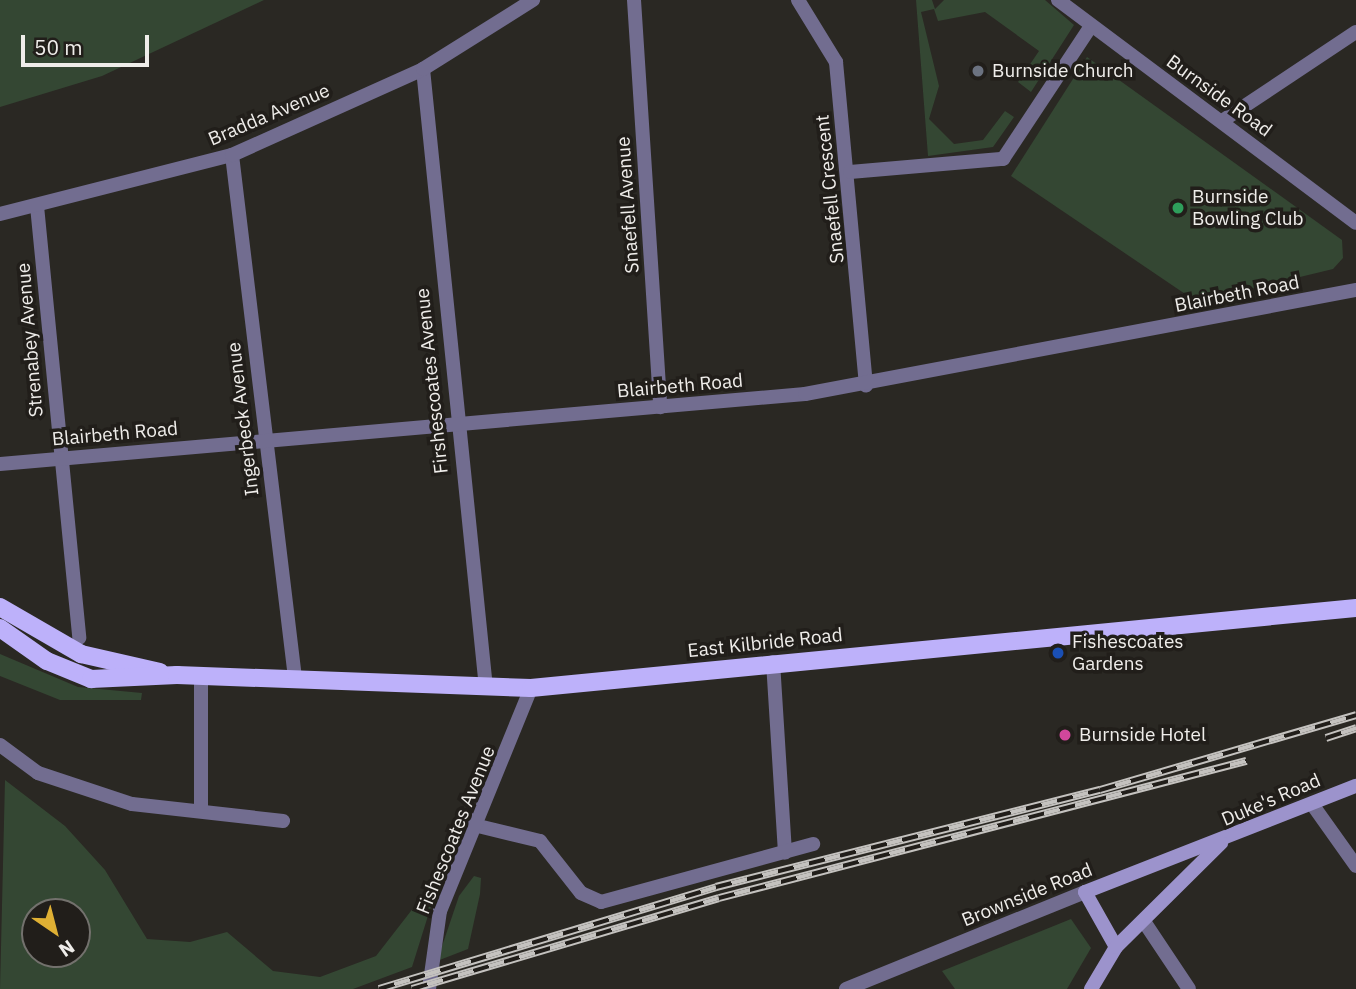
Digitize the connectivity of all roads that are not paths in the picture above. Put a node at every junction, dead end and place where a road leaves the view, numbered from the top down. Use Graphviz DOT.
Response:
graph roads {
  1 [pos="533,0"];
  2 [pos="634,0"];
  3 [pos="798,0"];
  4 [pos="1058,0"];
  5 [pos="1091,26"];
  6 [pos="1356,32"];
  7 [pos="423,69"];
  8 [pos="1222,121"];
  9 [pos="232,155"];
  10 [pos="850,172"];
  11 [pos="37,206"];
  12 [pos="0,214"];
  13 [pos="1356,223"];
  14 [pos="1356,290"];
  15 [pos="866,386"];
  16 [pos="660,407"];
  17 [pos="455,425"];
  18 [pos="264,441"];
  19 [pos="60,458"];
  20 [pos="0,464"];
  21 [pos="0,607"];
  22 [pos="1356,608"];
  23 [pos="0,628"];
  24 [pos="79,638"];
  25 [pos="773,662"];
  26 [pos="177,676"];
  27 [pos="201,676"];
  28 [pos="295,678"];
  29 [pos="486,688"];
  30 [pos="531,688"];
  31 [pos="0,745"];
  32 [pos="1356,786"];
  33 [pos="1312,804"];
  34 [pos="201,810"];
  35 [pos="283,821"];
  36 [pos="474,825"];
  37 [pos="1224,839"];
  38 [pos="813,844"];
  39 [pos="785,853"];
  40 [pos="1356,866"];
  41 [pos="1085,892"];
  42 [pos="1144,923"];
  43 [pos="1116,947"];
  44 [pos="851,988"];
  45 [pos="429,989"];
  46 [pos="1091,989"];
  47 [pos="1189,989"];
  1 -- 7 [label="street, Bradda Avenue"];
  2 -- 16 [label="street, Snaefell Avenue"];
  3 -- 10 [label="street, Snaefell Crescent"];
  4 -- 5 [label="street, Burnside Road"];
  5 -- 8 [label="street, Burnside Road"];
  5 -- 10 [label="street"];
  6 -- 8 [label="street"];
  7 -- 9 [label="street, Bradda Avenue"];
  7 -- 17 [label="street, Firshescoates Avenue"];
  8 -- 13 [label="street, Burnside Road"];
  9 -- 11 [label="street, Bradda Avenue"];
  9 -- 18 [label="street, Ingerbeck Avenue"];
  10 -- 15 [label="street, Snaefell Crescent"];
  11 -- 12 [label="street, Bradda Avenue"];
  11 -- 19 [label="street, Strenabey Avenue"];
  14 -- 15 [label="street, Blairbeth Road"];
  15 -- 16 [label="street, Blairbeth Road"];
  16 -- 17 [label="street, Blairbeth Road"];
  17 -- 18 [label="street, Blairbeth Road"];
  17 -- 29 [label="street, Firshescoates Avenue"];
  18 -- 19 [label="street, Blairbeth Road"];
  18 -- 28 [label="street, Ingerbeck Avenue"];
  19 -- 20 [label="street, Blairbeth Road"];
  19 -- 24 [label="street, Strenabey Avenue"];
  21 -- 26 [label="main road, East Kilbride Road"];
  22 -- 25 [label="main road, East Kilbride Road"];
  23 -- 26 [label="main road, East Kilbride Road"];
  25 -- 30 [label="main road, East Kilbride Road"];
  25 -- 39 [label="street"];
  26 -- 27 [label="main road, East Kilbride Road"];
  27 -- 28 [label="main road, East Kilbride Road"];
  27 -- 34 [label="street"];
  28 -- 29 [label="main road, East Kilbride Road"];
  29 -- 30 [label="main road, East Kilbride Road"];
  30 -- 36 [label="street, Fishescoates Avenue"];
  31 -- 34 [label="street"];
  32 -- 33 [label="main road, Duke's Road"];
  33 -- 37 [label="main road, Duke's Road"];
  33 -- 40 [label="street"];
  34 -- 35 [label="street"];
  36 -- 39 [label="street"];
  36 -- 45 [label="street, Fishescoates Avenue"];
  37 -- 41 [label="main road, Brownside Road"];
  37 -- 42 [label="main road, Duke's Road"];
  38 -- 39 [label="street"];
  41 -- 43 [label="main road"];
  41 -- 44 [label="street, Brownside Road"];
  42 -- 43 [label="main road, Duke's Road"];
  42 -- 47 [label="street"];
  43 -- 46 [label="main road, Duke's Road"];
}
